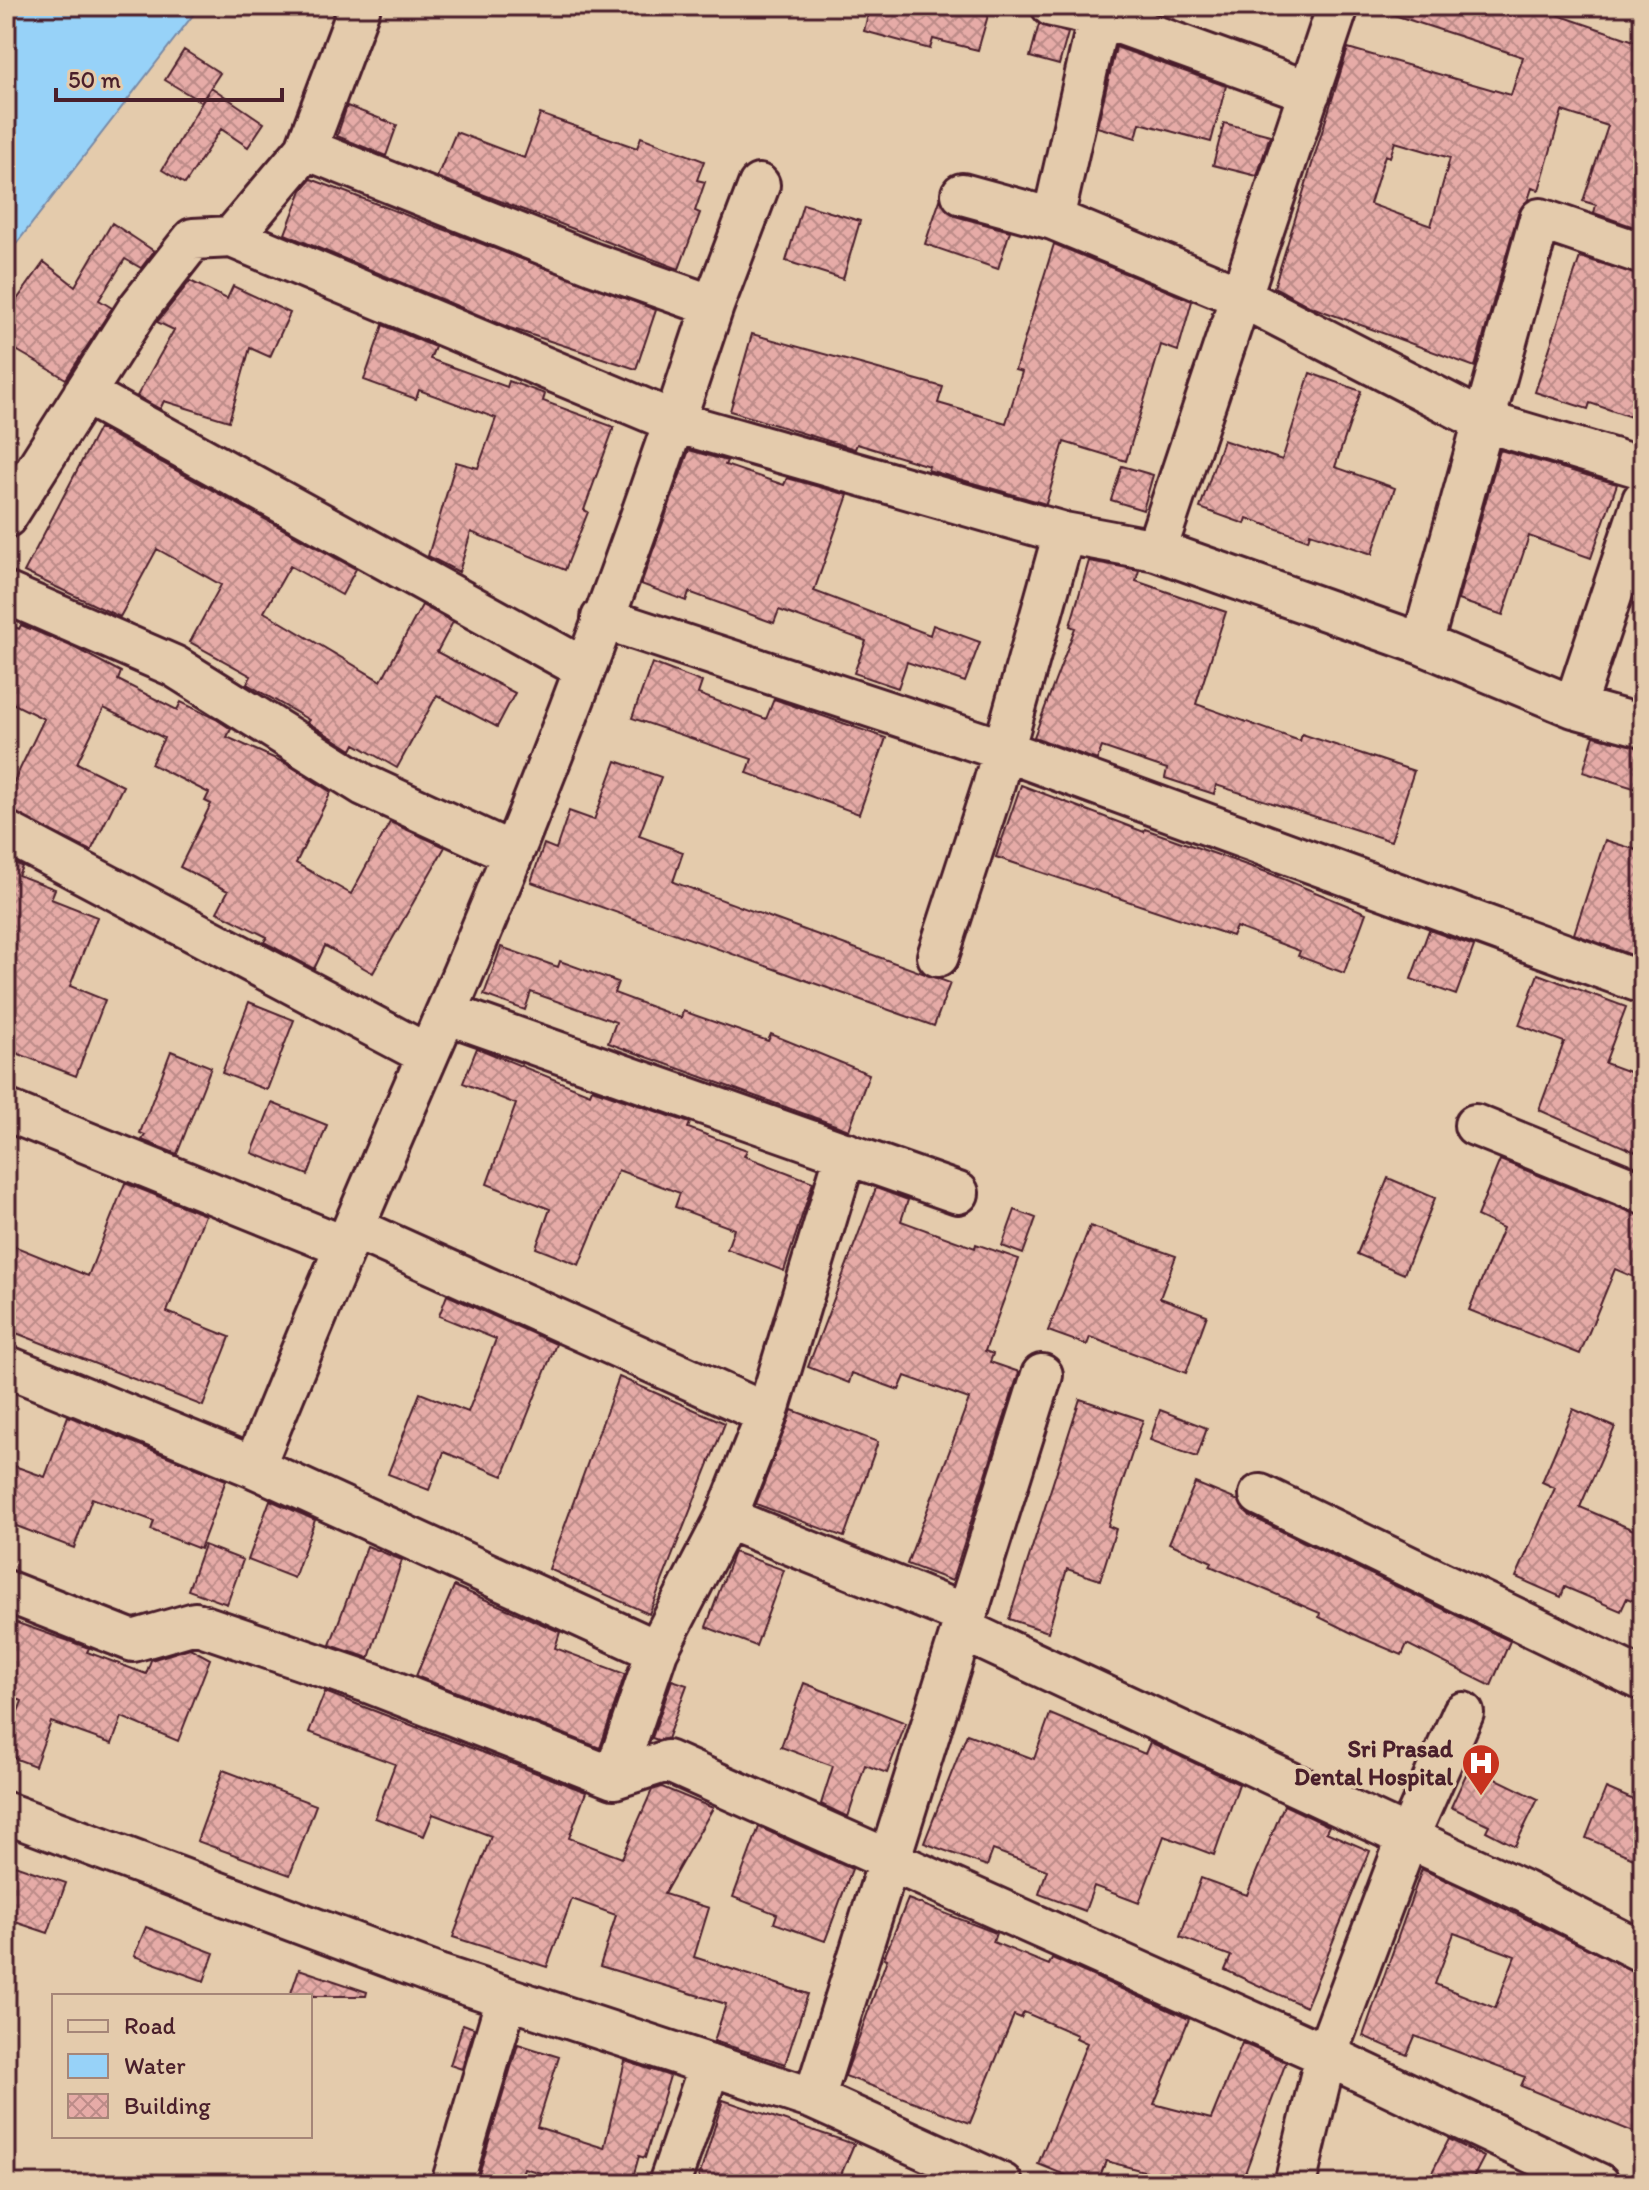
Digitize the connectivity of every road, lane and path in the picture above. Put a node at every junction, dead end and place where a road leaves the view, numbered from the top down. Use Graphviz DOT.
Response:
graph roads {
  1 [pos="360,6"];
  2 [pos="1052,6"];
  3 [pos="1338,6"];
  4 [pos="1100,11"];
  5 [pos="1310,92"];
  6 [pos="306,149"];
  7 [pos="759,185"];
  8 [pos="962,194"];
  9 [pos="1053,219"];
  10 [pos="232,237"];
  11 [pos="1643,254"];
  12 [pos="1242,297"];
  13 [pos="713,306"];
  14 [pos="84,393"];
  15 [pos="1483,421"];
  16 [pos="675,422"];
  17 [pos="1643,468"];
  18 [pos="1643,500"];
  19 [pos="6,517"];
  20 [pos="1064,533"];
  21 [pos="1156,550"];
  22 [pos="6,593"];
  23 [pos="602,618"];
  24 [pos="1422,644"];
  25 [pos="583,668"];
  26 [pos="1574,707"];
  27 [pos="1643,726"];
  28 [pos="1003,750"];
  29 [pos="6,832"];
  30 [pos="512,853"];
  31 [pos="938,956"];
  32 [pos="1643,983"];
  33 [pos="446,1013"];
  34 [pos="426,1054"];
  35 [pos="6,1110"];
  36 [pos="1475,1125"];
  37 [pos="846,1153"];
  38 [pos="958,1193"];
  39 [pos="1643,1193"];
  40 [pos="349,1237"];
  41 [pos="6,1366"];
  42 [pos="1042,1375"];
  43 [pos="767,1414"];
  44 [pos="254,1467"];
  45 [pos="1260,1495"];
  46 [pos="726,1518"];
  47 [pos="6,1591"];
  48 [pos="964,1622"];
  49 [pos="657,1651"];
  50 [pos="1643,1680"];
  51 [pos="1463,1713"];
  52 [pos="614,1778"];
  53 [pos="6,1813"];
  54 [pos="1408,1837"];
  55 [pos="890,1859"];
  56 [pos="1643,1952"];
  57 [pos="507,1998"];
  58 [pos="1326,2055"];
  59 [pos="710,2065"];
  60 [pos="814,2099"];
  61 [pos="942,2172"];
  62 [pos="452,2184"];
  63 [pos="669,2184"];
  64 [pos="1002,2184"];
  65 [pos="1295,2184"];
  66 [pos="1599,2184"];
  1 -- 6 [label="street"];
  2 -- 4 [label="street"];
  3 -- 5 [label="street"];
  4 -- 5 [label="street"];
  4 -- 9 [label="street"];
  5 -- 12 [label="street"];
  6 -- 10 [label="street"];
  6 -- 13 [label="street"];
  7 -- 13 [label="street"];
  8 -- 9 [label="street"];
  9 -- 12 [label="street"];
  10 -- 14 [label="street"];
  10 -- 16 [label="street"];
  11 -- 15 [label="street"];
  12 -- 15 [label="street"];
  12 -- 21 [label="street"];
  13 -- 16 [label="street"];
  14 -- 19 [label="street"];
  14 -- 25 [label="street"];
  15 -- 17 [label="street"];
  15 -- 24 [label="street"];
  16 -- 20 [label="street"];
  16 -- 23 [label="street"];
  18 -- 26 [label="street"];
  20 -- 21 [label="street"];
  20 -- 28 [label="street"];
  21 -- 24 [label="street"];
  22 -- 30 [label="street"];
  23 -- 25 [label="street"];
  23 -- 28 [label="street"];
  24 -- 26 [label="street"];
  25 -- 30 [label="street"];
  26 -- 27 [label="street"];
  28 -- 31 [label="street"];
  28 -- 32 [label="street"];
  29 -- 34 [label="street"];
  30 -- 33 [label="street"];
  33 -- 34 [label="street"];
  33 -- 37 [label="street"];
  34 -- 40 [label="street"];
  35 -- 40 [label="street"];
  36 -- 39 [label="street"];
  37 -- 38 [label="street"];
  37 -- 43 [label="street"];
  40 -- 43 [label="street"];
  40 -- 44 [label="street"];
  41 -- 44 [label="street"];
  42 -- 48 [label="street"];
  43 -- 46 [label="street"];
  44 -- 49 [label="street"];
  45 -- 50 [label="street"];
  46 -- 48 [label="street"];
  46 -- 49 [label="street"];
  47 -- 52 [label="street"];
  48 -- 54 [label="street"];
  48 -- 55 [label="street"];
  49 -- 52 [label="street"];
  51 -- 54 [label="street"];
  52 -- 55 [label="street"];
  53 -- 57 [label="street"];
  54 -- 56 [label="street"];
  54 -- 58 [label="street"];
  55 -- 58 [label="street"];
  55 -- 60 [label="street"];
  57 -- 59 [label="street"];
  57 -- 62 [label="street"];
  58 -- 65 [label="street"];
  58 -- 66 [label="street"];
  59 -- 60 [label="street"];
  59 -- 63 [label="street"];
  60 -- 61 [label="street"];
  61 -- 64 [label="street"];
}
